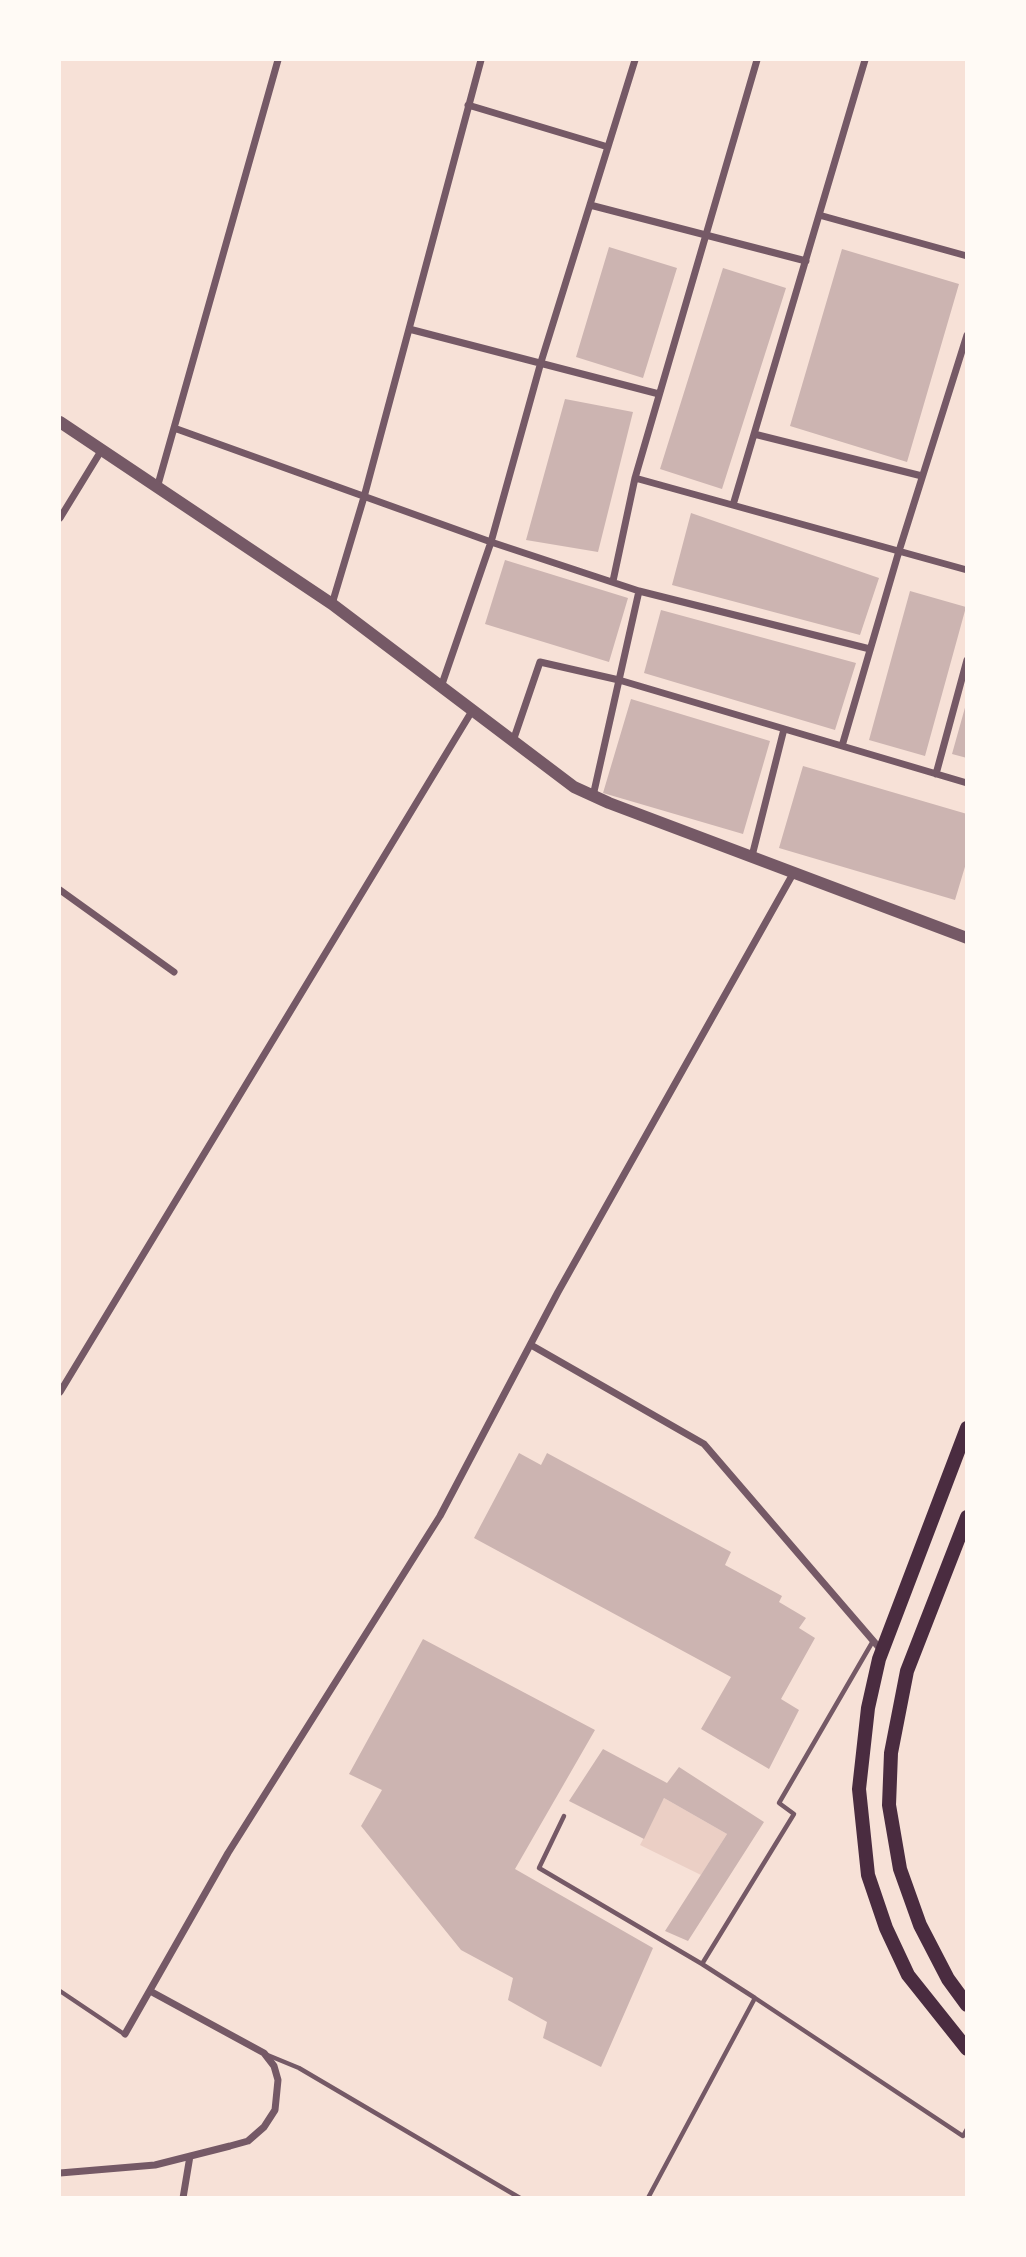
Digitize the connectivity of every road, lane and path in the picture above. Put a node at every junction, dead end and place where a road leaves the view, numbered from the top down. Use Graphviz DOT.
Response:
graph roads {
  1 [pos="278,60"];
  2 [pos="481,60"];
  3 [pos="635,60"];
  4 [pos="757,60"];
  5 [pos="865,60"];
  6 [pos="468,105"];
  7 [pos="608,147"];
  8 [pos="590,205"];
  9 [pos="819,215"];
  10 [pos="706,235"];
  11 [pos="967,256"];
  12 [pos="806,261"];
  13 [pos="409,329"];
  14 [pos="967,335"];
  15 [pos="541,362"];
  16 [pos="659,394"];
  17 [pos="60,422"];
  18 [pos="174,428"];
  19 [pos="754,434"];
  20 [pos="101,451"];
  21 [pos="922,476"];
  22 [pos="635,478"];
  23 [pos="157,488"];
  24 [pos="364,497"];
  25 [pos="733,505"];
  26 [pos="60,518"];
  27 [pos="491,542"];
  28 [pos="899,551"];
  29 [pos="967,570"];
  30 [pos="613,581"];
  31 [pos="639,591"];
  32 [pos="332,604"];
  33 [pos="870,649"];
  34 [pos="967,660"];
  35 [pos="619,680"];
  36 [pos="441,687"];
  37 [pos="472,710"];
  38 [pos="784,729"];
  39 [pos="513,741"];
  40 [pos="842,746"];
  41 [pos="936,774"];
  42 [pos="967,783"];
  43 [pos="593,796"];
  44 [pos="752,856"];
  45 [pos="794,871"];
  46 [pos="60,890"];
  47 [pos="967,939"];
  48 [pos="174,972"];
  49 [pos="531,1345"];
  50 [pos="60,1392"];
  51 [pos="967,1428"];
  52 [pos="967,1517"];
  53 [pos="877,1646"];
  54 [pos="564,1816"];
  55 [pos="702,1964"];
  56 [pos="60,1991"];
  57 [pos="150,1991"];
  58 [pos="755,1997"];
  59 [pos="967,2005"];
  60 [pos="125,2034"];
  61 [pos="967,2049"];
  62 [pos="264,2053"];
  63 [pos="967,2129"];
  64 [pos="190,2156"];
  65 [pos="60,2173"];
  66 [pos="183,2197"];
  67 [pos="520,2197"];
  68 [pos="648,2197"];
  1 -- 18 [label="street"];
  2 -- 6 [label="street"];
  3 -- 7 [label="street"];
  4 -- 10 [label="street"];
  5 -- 9 [label="street"];
  6 -- 7 [label="street"];
  6 -- 13 [label="street"];
  7 -- 8 [label="street"];
  8 -- 10 [label="street"];
  8 -- 15 [label="street"];
  9 -- 11 [label="street"];
  9 -- 12 [label="street"];
  10 -- 12 [label="street"];
  10 -- 16 [label="street"];
  12 -- 19 [label="street"];
  13 -- 15 [label="street"];
  13 -- 24 [label="street"];
  14 -- 21 [label="street"];
  15 -- 16 [label="street"];
  15 -- 27 [label="street"];
  16 -- 22 [label="street"];
  17 -- 20 [label="street"];
  18 -- 23 [label="street"];
  18 -- 24 [label="street"];
  19 -- 21 [label="street"];
  19 -- 25 [label="street"];
  20 -- 23 [label="street"];
  20 -- 26 [label="street"];
  21 -- 28 [label="street"];
  22 -- 25 [label="street"];
  22 -- 30 [label="street"];
  23 -- 32 [label="street"];
  24 -- 27 [label="street"];
  24 -- 32 [label="street"];
  25 -- 28 [label="street"];
  27 -- 30 [label="street"];
  27 -- 36 [label="street"];
  28 -- 29 [label="street"];
  28 -- 33 [label="street"];
  30 -- 31 [label="street"];
  31 -- 33 [label="street"];
  31 -- 35 [label="street"];
  32 -- 36 [label="street"];
  33 -- 40 [label="street"];
  34 -- 41 [label="street"];
  35 -- 38 [label="street"];
  35 -- 39 [label="street"];
  35 -- 43 [label="street"];
  36 -- 37 [label="street"];
  37 -- 39 [label="street"];
  37 -- 50 [label="street"];
  38 -- 40 [label="street"];
  38 -- 44 [label="street"];
  39 -- 43 [label="street"];
  40 -- 41 [label="street"];
  41 -- 42 [label="street"];
  43 -- 44 [label="street"];
  44 -- 45 [label="street"];
  45 -- 47 [label="street"];
  45 -- 49 [label="street"];
  46 -- 48 [label="street"];
  49 -- 53 [label="street"];
  49 -- 57 [label="street"];
  51 -- 53 [label="main road"];
  52 -- 59 [label="main road"];
  53 -- 55 [label="lane"];
  53 -- 61 [label="main road"];
  54 -- 55 [label="lane"];
  55 -- 58 [label="lane"];
  56 -- 60 [label="lane"];
  57 -- 60 [label="street"];
  57 -- 62 [label="street"];
  58 -- 63 [label="lane"];
  58 -- 68 [label="lane"];
  62 -- 64 [label="street"];
  62 -- 67 [label="lane"];
  64 -- 65 [label="street"];
  64 -- 66 [label="street"];
}
